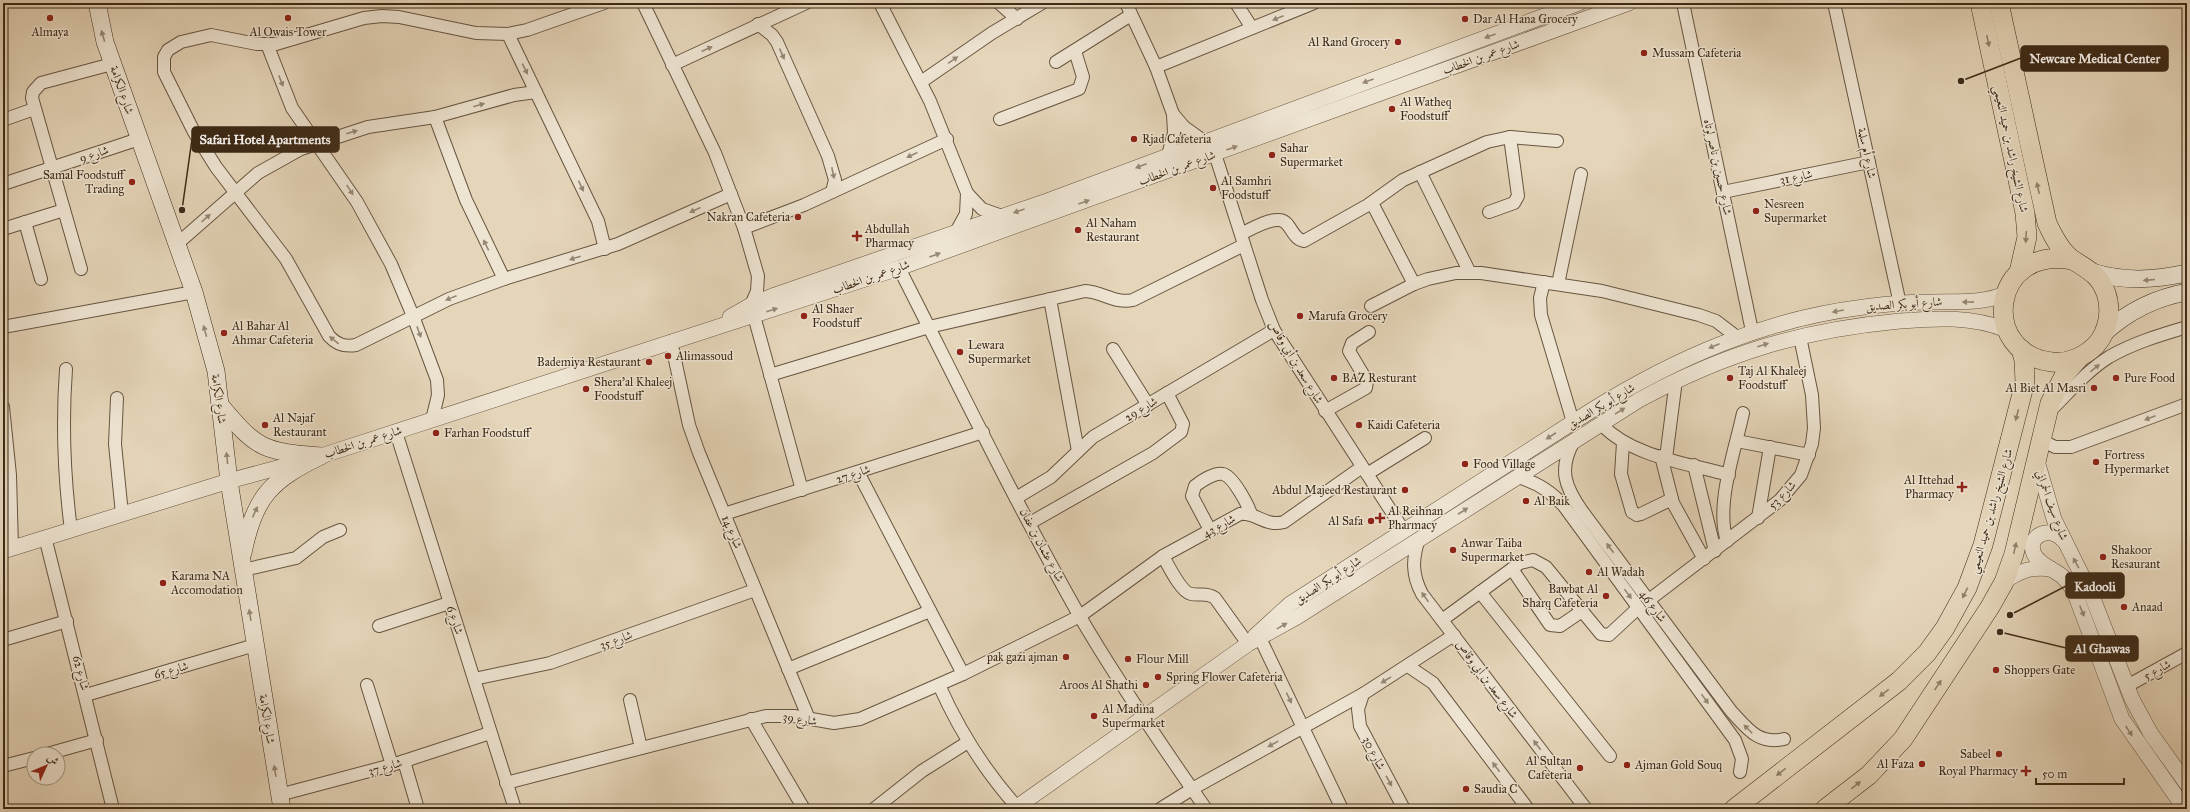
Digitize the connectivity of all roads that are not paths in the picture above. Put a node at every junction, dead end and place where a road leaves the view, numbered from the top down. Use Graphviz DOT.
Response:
graph roads {
  1 [pos="97,3"];
  2 [pos="604,3"];
  3 [pos="643,3"];
  4 [pos="806,3"];
  5 [pos="880,3"];
  6 [pos="999,3"];
  7 [pos="1042,3"];
  8 [pos="1126,3"];
  9 [pos="1236,3"];
  10 [pos="1314,3"];
  11 [pos="1579,3"];
  12 [pos="1629,3"];
  13 [pos="1683,3"];
  14 [pos="1834,3"];
  15 [pos="1980,3"];
  16 [pos="1999,3"];
  17 [pos="1612,6"];
  18 [pos="581,7"];
  19 [pos="1131,15"];
  20 [pos="1017,19"];
  21 [pos="758,24"];
  22 [pos="1252,28"];
  23 [pos="508,34"];
  24 [pos="267,44"];
  25 [pos="1075,52"];
  26 [pos="1056,62"];
  27 [pos="112,64"];
  28 [pos="672,65"];
  29 [pos="1156,67"];
  30 [pos="921,82"];
  31 [pos="536,92"];
  32 [pos="34,109"];
  33 [pos="1173,114"];
  34 [pos="435,118"];
  35 [pos="1000,119"];
  36 [pos="3,120"];
  37 [pos="1510,137"];
  38 [pos="139,139"];
  39 [pos="947,139"];
  40 [pos="1557,141"];
  41 [pos="1204,142"];
  42 [pos="317,143"];
  43 [pos="1215,154"];
  44 [pos="1168,155"];
  45 [pos="1869,162"];
  46 [pos="52,168"];
  47 [pos="1420,172"];
  48 [pos="1581,174"];
  49 [pos="3,184"];
  50 [pos="235,192"];
  51 [pos="832,192"];
  52 [pos="1723,192"];
  53 [pos="968,193"];
  54 [pos="731,194"];
  55 [pos="1372,203"];
  56 [pos="1050,207"];
  57 [pos="64,210"];
  58 [pos="1489,212"];
  59 [pos="1002,216"];
  60 [pos="25,222"];
  61 [pos="744,228"];
  62 [pos="3,229"];
  63 [pos="956,232"];
  64 [pos="1242,239"];
  65 [pos="177,244"];
  66 [pos="605,249"];
  67 [pos="2072,260"];
  68 [pos="899,268"];
  69 [pos="81,269"];
  70 [pos="2019,272"];
  71 [pos="2092,272"];
  72 [pos="1470,273"];
  73 [pos="2187,273"];
  74 [pos="758,276"];
  75 [pos="41,279"];
  76 [pos="504,279"];
  77 [pos="1544,282"];
  78 [pos="1414,284"];
  79 [pos="1558,284"];
  80 [pos="822,286"];
  81 [pos="194,292"];
  82 [pos="2187,292"];
  83 [pos="2005,294"];
  84 [pos="775,295"];
  85 [pos="1050,298"];
  86 [pos="1900,304"];
  87 [pos="1371,306"];
  88 [pos="752,310"];
  89 [pos="413,316"];
  90 [pos="3,326"];
  91 [pos="929,327"];
  92 [pos="2187,327"];
  93 [pos="1274,330"];
  94 [pos="2007,330"];
  95 [pos="1752,331"];
  96 [pos="1370,332"];
  97 [pos="2103,334"];
  98 [pos="1737,337"];
  99 [pos="1800,337"];
  100 [pos="671,341"];
  101 [pos="1113,349"];
  102 [pos="2021,349"];
  103 [pos="2080,357"];
  104 [pos="66,369"];
  105 [pos="770,375"];
  106 [pos="1676,380"];
  107 [pos="1167,393"];
  108 [pos="117,398"];
  109 [pos="1148,404"];
  110 [pos="2187,404"];
  111 [pos="221,406"];
  112 [pos="3,408"];
  113 [pos="1325,411"];
  114 [pos="1743,414"];
  115 [pos="2047,414"];
  116 [pos="432,420"];
  117 [pos="1573,422"];
  118 [pos="1601,424"];
  119 [pos="396,432"];
  120 [pos="983,432"];
  121 [pos="1425,438"];
  122 [pos="2041,440"];
  123 [pos="1574,441"];
  124 [pos="1737,441"];
  125 [pos="1623,443"];
  126 [pos="1770,447"];
  127 [pos="1078,451"];
  128 [pos="1809,455"];
  129 [pos="320,456"];
  130 [pos="1664,457"];
  131 [pos="2036,460"];
  132 [pos="1694,465"];
  133 [pos="1364,470"];
  134 [pos="858,472"];
  135 [pos="1729,475"];
  136 [pos="1517,477"];
  137 [pos="229,481"];
  138 [pos="802,490"];
  139 [pos="1016,498"];
  140 [pos="1672,499"];
  141 [pos="1582,511"];
  142 [pos="122,514"];
  143 [pos="724,514"];
  144 [pos="1251,514"];
  145 [pos="1758,518"];
  146 [pos="1572,519"];
  147 [pos="1030,523"];
  148 [pos="71,530"];
  149 [pos="340,530"];
  150 [pos="1210,530"];
  151 [pos="1404,531"];
  152 [pos="46,537"];
  153 [pos="1419,539"];
  154 [pos="1727,541"];
  155 [pos="2064,541"];
  156 [pos="7,549"];
  157 [pos="1375,550"];
  158 [pos="1715,551"];
  159 [pos="1163,556"];
  160 [pos="1704,559"];
  161 [pos="1384,562"];
  162 [pos="242,566"];
  163 [pos="1512,569"];
  164 [pos="2052,569"];
  165 [pos="2004,582"];
  166 [pos="755,590"];
  167 [pos="1480,592"];
  168 [pos="1649,600"];
  169 [pos="450,603"];
  170 [pos="1638,608"];
  171 [pos="930,611"];
  172 [pos="1582,611"];
  173 [pos="1080,616"];
  174 [pos="1442,620"];
  175 [pos="68,621"];
  176 [pos="379,626"];
  177 [pos="1454,635"];
  178 [pos="3,640"];
  179 [pos="1254,641"];
  180 [pos="255,645"];
  181 [pos="2187,654"];
  182 [pos="1408,666"];
  183 [pos="788,669"];
  184 [pos="963,674"];
  185 [pos="474,679"];
  186 [pos="367,685"];
  187 [pos="939,685"];
  188 [pos="2127,686"];
  189 [pos="1363,694"];
  190 [pos="86,695"];
  191 [pos="630,700"];
  192 [pos="1731,710"];
  193 [pos="1143,718"];
  194 [pos="751,719"];
  195 [pos="809,719"];
  196 [pos="1719,719"];
  197 [pos="1304,727"];
  198 [pos="490,734"];
  199 [pos="1784,739"];
  200 [pos="97,740"];
  201 [pos="968,742"];
  202 [pos="641,748"];
  203 [pos="66,749"];
  204 [pos="1610,756"];
  205 [pos="26,760"];
  206 [pos="404,761"];
  207 [pos="392,765"];
  208 [pos="3,766"];
  209 [pos="1740,772"];
  210 [pos="506,784"];
  211 [pos="2187,784"];
  212 [pos="1192,789"];
  213 [pos="281,802"];
  214 [pos="1581,807"];
  215 [pos="1016,808"];
  216 [pos="114,809"];
  217 [pos="418,809"];
  218 [pos="515,809"];
  219 [pos="803,809"];
  220 [pos="874,809"];
  221 [pos="1160,809"];
  222 [pos="1206,809"];
  223 [pos="1342,809"];
  224 [pos="1404,809"];
  225 [pos="1528,809"];
  226 [pos="1734,809"];
  227 [pos="1825,809"];
  228 [pos="2185,809"];
  27 -- 1 [label="main road, شارع الكرامة, one-way"];
  2 -- 18 [label="street"];
  3 -- 28 [label="street"];
  4 -- 21 [label="street"];
  5 -- 30 [label="street"];
  6 -- 20 [label="street"];
  7 -- 20 [label="street"];
  8 -- 19 [label="street"];
  9 -- 22 [label="street"];
  10 -- 22 [label="street, one-way"];
  11 -- 41 [label="street, شارع عمر بن الخطاب, one-way"];
  12 -- 17 [label="street, شارع عمر بن الخطاب"];
  13 -- 52 [label="street, شارع حسين بن ناصر لوتاه"];
  14 -- 45 [label="street, شارع أم سلمة"];
  15 -- 70 [label="main road, شارع الشيخ راشد بن حميد النعيمي, one-way"];
  67 -- 16 [label="main road, شارع الشيخ راشد بن حميد النعيمي, one-way"];
  43 -- 17 [label="street, شارع عمر بن الخطاب, one-way"];
  18 -- 23 [label="street"];
  19 -- 25 [label="street"];
  19 -- 29 [label="street"];
  30 -- 20 [label="street, one-way"];
  28 -- 21 [label="street, one-way"];
  21 -- 51 [label="street, one-way"];
  22 -- 29 [label="street"];
  23 -- 24 [label="street"];
  23 -- 31 [label="street, one-way"];
  24 -- 42 [label="street, one-way"];
  24 -- 50 [label="street"];
  25 -- 26 [label="street"];
  25 -- 35 [label="street"];
  27 -- 32 [label="street"];
  27 -- 38 [label="main road, شارع الكرامة"];
  28 -- 54 [label="street"];
  29 -- 33 [label="street"];
  30 -- 39 [label="street"];
  34 -- 31 [label="street, one-way"];
  31 -- 66 [label="street, one-way"];
  32 -- 36 [label="street"];
  32 -- 46 [label="street"];
  33 -- 41 [label="street"];
  33 -- 44 [label="street"];
  42 -- 34 [label="street, one-way"];
  76 -- 34 [label="street, one-way"];
  37 -- 40 [label="street"];
  37 -- 47 [label="street"];
  37 -- 58 [label="street"];
  38 -- 46 [label="street, شارع 9"];
  38 -- 65 [label="main road, شارع الكرامة"];
  39 -- 51 [label="street, one-way"];
  39 -- 53 [label="street"];
  41 -- 44 [label="street, شارع عمر بن الخطاب"];
  42 -- 50 [label="street"];
  42 -- 89 [label="street, one-way"];
  56 -- 43 [label="street, شارع عمر بن الخطاب, one-way"];
  43 -- 64 [label="street, شارع سعد بن أبي وقاص"];
  44 -- 56 [label="street, شارع عمر بن الخطاب, one-way"];
  45 -- 52 [label="street, شارع 31"];
  45 -- 86 [label="street, شارع أم سلمة"];
  46 -- 49 [label="street, شارع 9"];
  46 -- 57 [label="street"];
  47 -- 55 [label="street"];
  47 -- 72 [label="street"];
  48 -- 79 [label="street"];
  65 -- 50 [label="street, one-way"];
  89 -- 50 [label="street, one-way"];
  51 -- 61 [label="street"];
  52 -- 95 [label="street, شارع حسين بن ناصر لوتاه"];
  53 -- 59 [label="street"];
  53 -- 63 [label="street"];
  54 -- 61 [label="street"];
  54 -- 66 [label="street, one-way"];
  55 -- 64 [label="street"];
  55 -- 78 [label="street"];
  56 -- 59 [label="street, شارع عمر بن الخطاب, one-way"];
  68 -- 56 [label="street, شارع عمر بن الخطاب, one-way"];
  57 -- 60 [label="street"];
  57 -- 69 [label="street"];
  59 -- 63 [label="street, شارع عمر بن الخطاب"];
  60 -- 62 [label="street"];
  60 -- 75 [label="street"];
  61 -- 74 [label="street"];
  63 -- 80 [label="street, شارع عمر بن الخطاب"];
  64 -- 85 [label="street"];
  64 -- 93 [label="street, شارع سعد بن أبي وقاص"];
  65 -- 81 [label="main road, شارع الكرامة"];
  66 -- 76 [label="street, one-way"];
  67 -- 70 [label="main road"];
  67 -- 71 [label="main road"];
  68 -- 80 [label="street, شارع عمر بن الخطاب"];
  68 -- 91 [label="street, شارع عثمان بن عفان"];
  70 -- 83 [label="main road"];
  73 -- 71 [label="main road, one-way"];
  71 -- 97 [label="main road"];
  72 -- 77 [label="street"];
  72 -- 78 [label="street"];
  74 -- 84 [label="street"];
  74 -- 88 [label="street"];
  76 -- 89 [label="street, one-way"];
  77 -- 79 [label="street"];
  77 -- 117 [label="street"];
  78 -- 87 [label="street"];
  79 -- 98 [label="street"];
  80 -- 84 [label="street, شارع عمر بن الخطاب"];
  88 -- 80 [label="street, شارع عمر بن الخطاب, one-way"];
  81 -- 90 [label="street"];
  111 -- 81 [label="main road, شارع الكرامة, one-way"];
  82 -- 97 [label="main road"];
  83 -- 86 [label="street, شارع أبو بكر الصديق, one-way"];
  83 -- 94 [label="main road"];
  84 -- 88 [label="street, شارع عمر بن الخطاب"];
  85 -- 91 [label="street"];
  85 -- 127 [label="street"];
  86 -- 95 [label="street, شارع أبو بكر الصديق, one-way"];
  88 -- 100 [label="street, شارع عمر بن الخطاب"];
  88 -- 105 [label="street"];
  89 -- 116 [label="street, one-way"];
  91 -- 105 [label="street"];
  91 -- 120 [label="street, شارع عثمان بن عفان"];
  115 -- 92 [label="street, one-way"];
  93 -- 107 [label="street, شارع 29"];
  93 -- 113 [label="street, شارع سعد بن أبي وقاص"];
  94 -- 99 [label="street, شارع أبو بكر الصديق"];
  94 -- 102 [label="main road"];
  95 -- 98 [label="street, شارع أبو بكر الصديق"];
  96 -- 113 [label="street"];
  97 -- 103 [label="main road"];
  98 -- 117 [label="street, شارع أبو بكر الصديق, one-way"];
  106 -- 99 [label="street, شارع أبو بكر الصديق, one-way"];
  99 -- 128 [label="street, شارع 53"];
  100 -- 116 [label="street, شارع عمر بن الخطاب"];
  100 -- 143 [label="street, شارع 14"];
  101 -- 109 [label="street"];
  102 -- 103 [label="main road"];
  102 -- 226 [label="main road, شارع الشيخ راشد بن حميد النعيمي, one-way"];
  103 -- 115 [label="main road"];
  104 -- 148 [label="street"];
  105 -- 138 [label="street"];
  118 -- 106 [label="street, شارع أبو بكر الصديق, one-way"];
  106 -- 130 [label="street"];
  107 -- 109 [label="street, شارع 29"];
  107 -- 147 [label="street"];
  108 -- 142 [label="street"];
  109 -- 127 [label="street, شارع 29"];
  110 -- 122 [label="street, one-way"];
  111 -- 129 [label="main road"];
  137 -- 111 [label="main road, شارع الكرامة, one-way"];
  112 -- 156 [label="street"];
  113 -- 133 [label="street, شارع سعد بن أبي وقاص"];
  114 -- 124 [label="street"];
  115 -- 122 [label="main road"];
  116 -- 119 [label="street, شارع عمر بن الخطاب"];
  117 -- 151 [label="street, شارع أبو بكر الصديق, one-way"];
  118 -- 123 [label="street, شارع أبو بكر الصديق"];
  118 -- 125 [label="street"];
  119 -- 129 [label="street, شارع عمر بن الخطاب"];
  119 -- 169 [label="street, شارع 6"];
  120 -- 134 [label="street, شارع 27"];
  120 -- 139 [label="street, شارع عثمان بن عفان"];
  121 -- 133 [label="street, شارع 43"];
  122 -- 131 [label="main road"];
  123 -- 136 [label="street, شارع أبو بكر الصديق"];
  123 -- 141 [label="street, شارع 46"];
  124 -- 126 [label="street"];
  124 -- 135 [label="street"];
  125 -- 130 [label="street"];
  125 -- 140 [label="street"];
  126 -- 128 [label="street"];
  126 -- 145 [label="street"];
  127 -- 139 [label="street, شارع 29"];
  128 -- 145 [label="street, شارع 53"];
  129 -- 137 [label="street, شارع عمر بن الخطاب"];
  162 -- 129 [label="main road, one-way"];
  130 -- 132 [label="street"];
  130 -- 140 [label="street"];
  131 -- 155 [label="street, شارع سيف الحمراني"];
  165 -- 131 [label="main road, one-way"];
  132 -- 135 [label="street"];
  132 -- 158 [label="street"];
  133 -- 144 [label="street, شارع 43"];
  133 -- 151 [label="street, شارع سعد بن أبي وقاص"];
  134 -- 138 [label="street, شارع 27"];
  134 -- 171 [label="street"];
  135 -- 154 [label="street"];
  136 -- 146 [label="street, شارع 46"];
  153 -- 136 [label="street, شارع أبو بكر الصديق, one-way"];
  137 -- 142 [label="street, شارع عمر بن الخطاب"];
  137 -- 162 [label="main road, شارع الكرامة"];
  138 -- 143 [label="street, شارع 27"];
  139 -- 147 [label="street, شارع عثمان بن عفان"];
  140 -- 160 [label="street"];
  141 -- 146 [label="street"];
  168 -- 141 [label="street, شارع 46, one-way"];
  142 -- 148 [label="street, شارع عمر بن الخطاب"];
  143 -- 166 [label="street, شارع 14"];
  144 -- 150 [label="street, شارع 43"];
  144 -- 150 [label="street"];
  145 -- 154 [label="street, شارع 53"];
  146 -- 170 [label="street, شارع 46, one-way"];
  147 -- 173 [label="street, شارع عثمان بن عفان"];
  148 -- 152 [label="street, شارع عمر بن الخطاب"];
  149 -- 162 [label="street"];
  150 -- 159 [label="street, شارع 43"];
  151 -- 157 [label="street, شارع أبو بكر الصديق"];
  152 -- 156 [label="street, شارع عمر بن الخطاب"];
  152 -- 175 [label="street, شارع 62"];
  153 -- 161 [label="street, شارع أبو بكر الصديق"];
  174 -- 153 [label="street, شارع سعد بن أبي وقاص, one-way"];
  154 -- 158 [label="street, شارع 53"];
  155 -- 164 [label="street"];
  188 -- 155 [label="street, شارع سيف الحمراني, one-way"];
  157 -- 161 [label="street"];
  157 -- 179 [label="street, شارع أبو بكر الصديق"];
  158 -- 160 [label="street, شارع 53"];
  159 -- 173 [label="street, شارع 43"];
  159 -- 179 [label="street"];
  160 -- 168 [label="street, شارع 53"];
  179 -- 161 [label="street, شارع أبو بكر الصديق, one-way"];
  180 -- 162 [label="main road, شارع الكرامة, one-way"];
  163 -- 167 [label="street"];
  163 -- 172 [label="street"];
  163 -- 172 [label="street"];
  164 -- 165 [label="street"];
  164 -- 228 [label="street, one-way"];
  227 -- 165 [label="main road, one-way"];
  166 -- 183 [label="street, شارع 14"];
  166 -- 185 [label="street, شارع 35"];
  167 -- 174 [label="street"];
  167 -- 204 [label="street"];
  168 -- 192 [label="street, شارع 46"];
  169 -- 176 [label="street"];
  169 -- 185 [label="street, شارع 6"];
  170 -- 172 [label="street"];
  170 -- 196 [label="street, شارع 46, one-way"];
  171 -- 183 [label="street"];
  171 -- 184 [label="street"];
  173 -- 184 [label="street, شارع 39"];
  173 -- 193 [label="street, شارع عثمان بن عفان"];
  174 -- 177 [label="street, شارع سعد بن أبي وقاص"];
  175 -- 178 [label="street"];
  175 -- 190 [label="street, شارع 62"];
  177 -- 182 [label="street"];
  214 -- 177 [label="street, شارع سعد بن أبي وقاص, one-way"];
  179 -- 193 [label="street, شارع أبو بكر الصديق"];
  179 -- 197 [label="street, one-way"];
  180 -- 190 [label="street, شارع 65"];
  213 -- 180 [label="main road, شارع الكرامة, one-way"];
  181 -- 188 [label="street, شارع 5"];
  182 -- 189 [label="street, one-way"];
  225 -- 182 [label="street, one-way"];
  183 -- 195 [label="street, شارع 14"];
  184 -- 187 [label="street, شارع 39"];
  185 -- 198 [label="street, شارع 6"];
  186 -- 207 [label="street"];
  187 -- 195 [label="street, شارع 39"];
  187 -- 201 [label="street"];
  188 -- 211 [label="street, شارع سيف الحمراني"];
  189 -- 197 [label="street"];
  189 -- 224 [label="street, شارع 30, one-way"];
  190 -- 200 [label="street, شارع 62"];
  191 -- 202 [label="street"];
  192 -- 196 [label="street"];
  199 -- 192 [label="street, شارع 46, one-way"];
  193 -- 212 [label="street, شارع عثمان بن عفان"];
  193 -- 215 [label="street, شارع أبو بكر الصديق"];
  194 -- 195 [label="street, شارع 39"];
  194 -- 202 [label="street, شارع 39"];
  194 -- 219 [label="street"];
  196 -- 209 [label="street, شارع 46"];
  197 -- 212 [label="street, one-way"];
  197 -- 223 [label="street"];
  198 -- 206 [label="street, شارع 37"];
  198 -- 210 [label="street, شارع 6"];
  200 -- 203 [label="street"];
  200 -- 216 [label="street, شارع 62"];
  201 -- 215 [label="street"];
  201 -- 220 [label="street"];
  202 -- 210 [label="street, شارع 39"];
  205 -- 208 [label="street"];
  206 -- 207 [label="street, شارع 37"];
  206 -- 217 [label="street"];
  207 -- 213 [label="street, شارع 37"];
  210 -- 218 [label="street, شارع 6"];
  212 -- 221 [label="street"];
  212 -- 222 [label="street, شارع عثمان بن عفان"];
}
